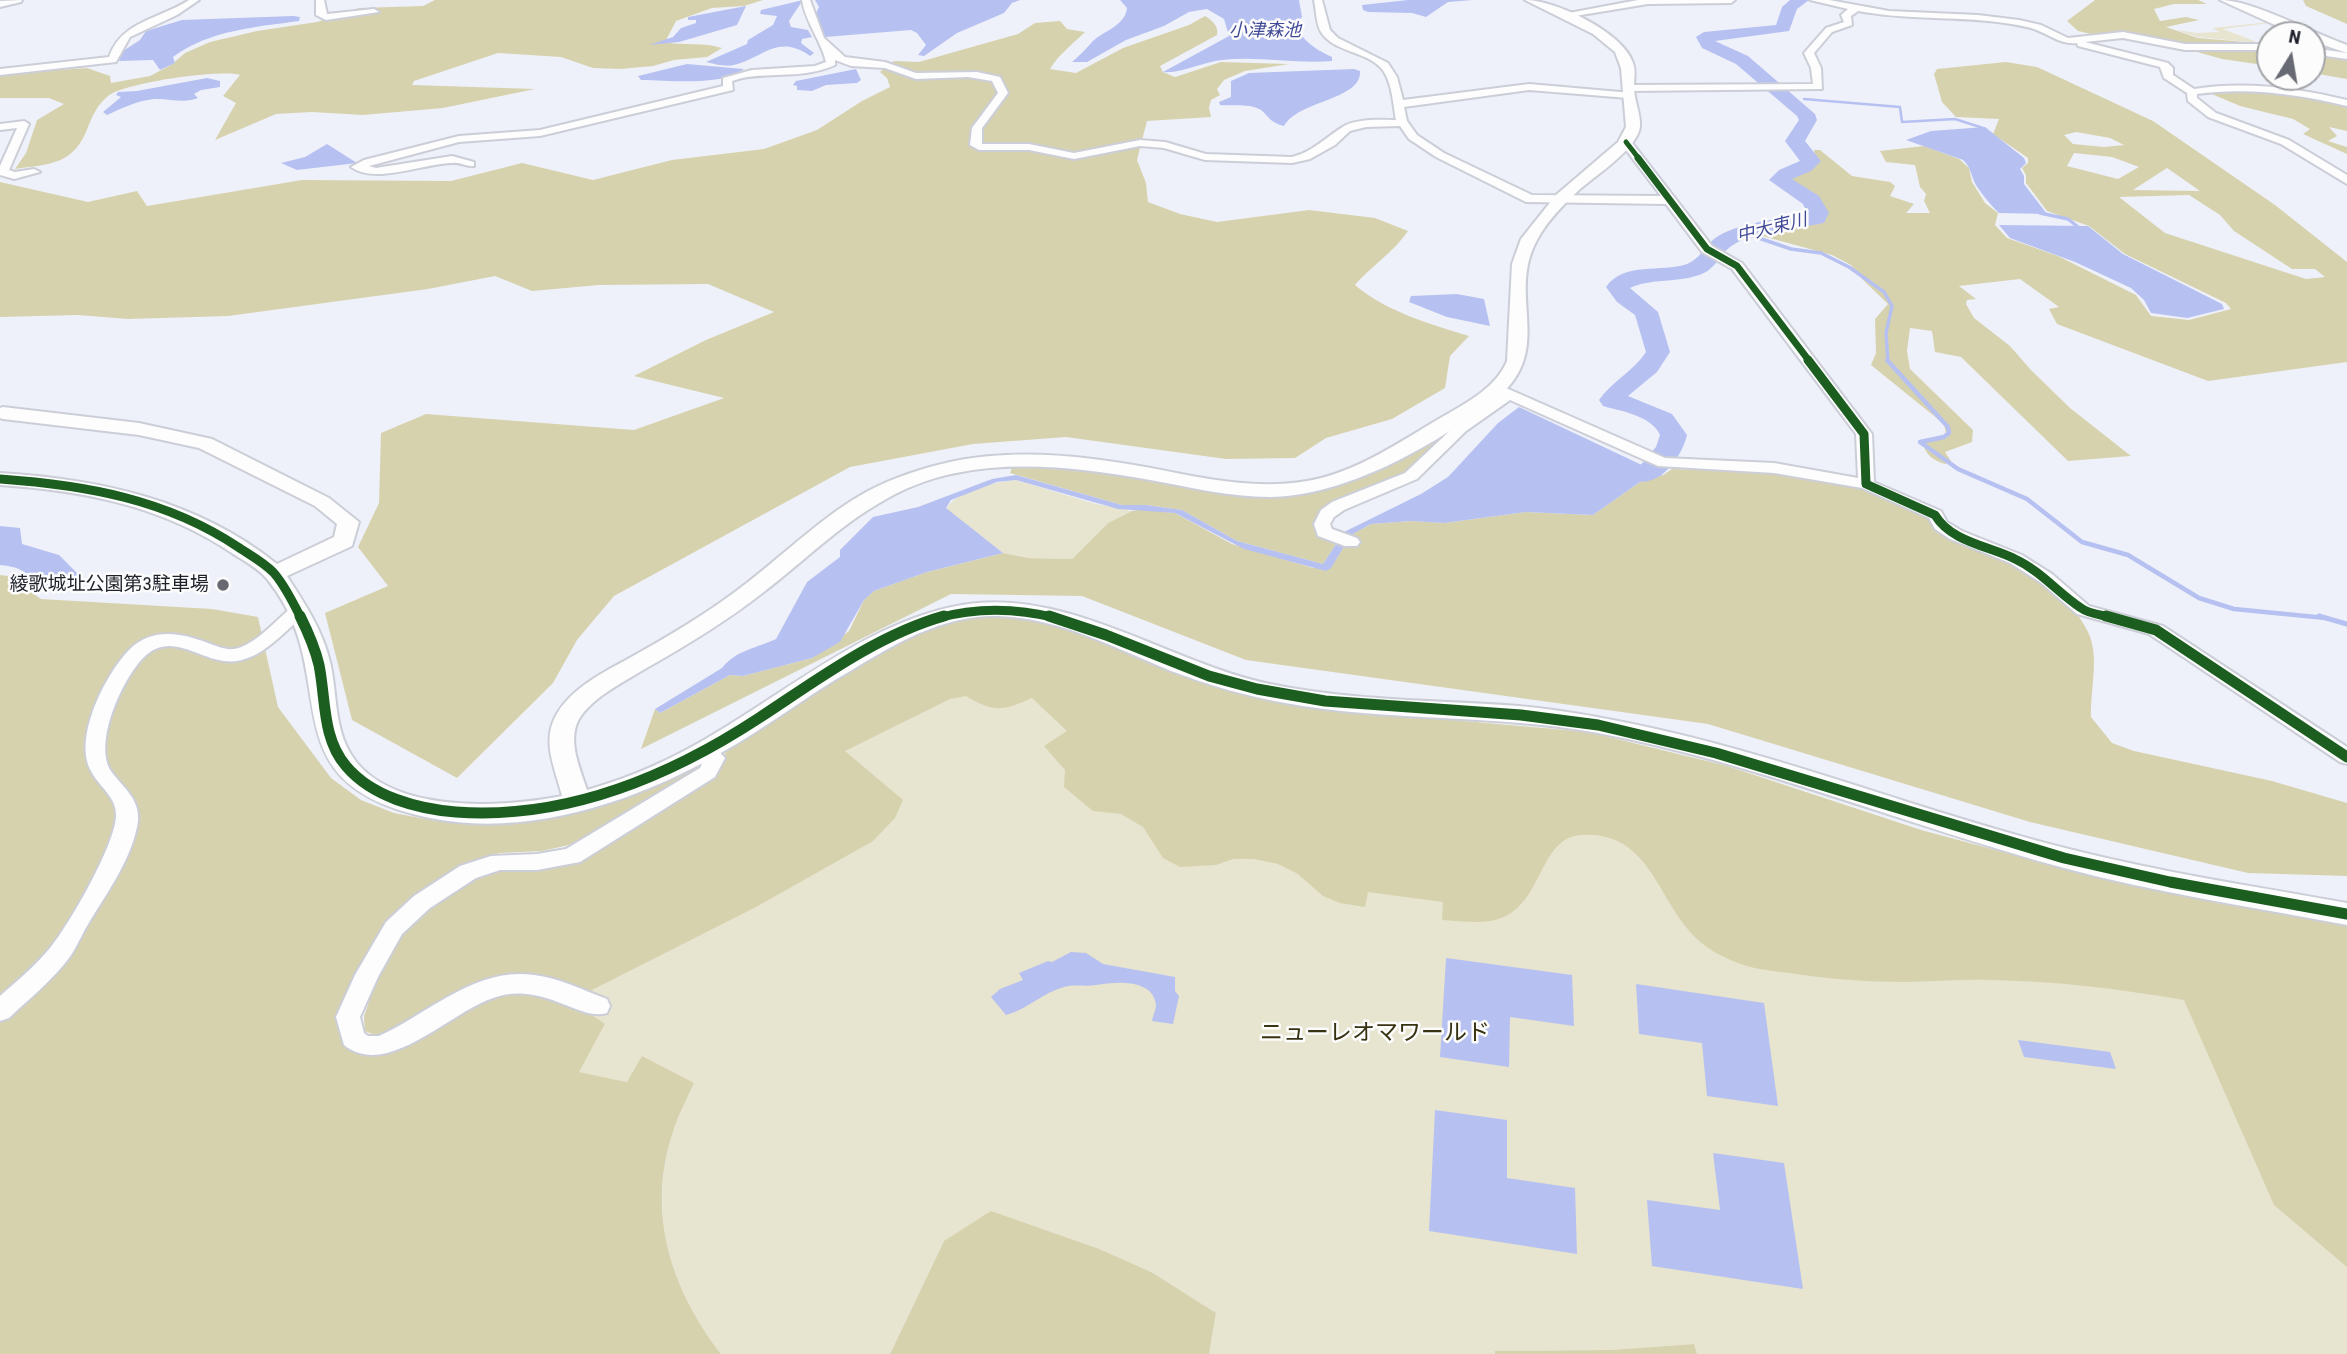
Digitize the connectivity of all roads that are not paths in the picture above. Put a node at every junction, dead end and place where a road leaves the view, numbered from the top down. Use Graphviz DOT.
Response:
graph roads {
  1 [pos="18,0"];
  2 [pos="195,0"];
  3 [pos="320,0"];
  4 [pos="806,0"];
  5 [pos="1318,0"];
  6 [pos="1531,0"];
  7 [pos="1731,0"];
  8 [pos="1814,0"];
  9 [pos="2226,0"];
  10 [pos="1649,1"];
  11 [pos="0,4"];
  12 [pos="1860,6"];
  13 [pos="374,12"];
  14 [pos="1563,15"];
  15 [pos="2275,21"];
  16 [pos="2067,41"];
  17 [pos="2326,42"];
  18 [pos="2256,47"];
  19 [pos="828,50"];
  20 [pos="2347,50"];
  21 [pos="2326,53"];
  22 [pos="2347,56"];
  23 [pos="0,72"];
  24 [pos="1629,91"];
  25 [pos="2297,91"];
  26 [pos="2192,92"];
  27 [pos="2311,94"];
  28 [pos="2347,103"];
  29 [pos="1399,104"];
  30 [pos="1403,123"];
  31 [pos="0,127"];
  32 [pos="1626,142"];
  33 [pos="470,164"];
  34 [pos="34,172"];
  35 [pos="2347,180"];
  36 [pos="1670,200"];
  37 [pos="1560,201"];
  38 [pos="1503,391"];
  39 [pos="3,413"];
  40 [pos="0,479"];
  41 [pos="1866,484"];
  42 [pos="1351,542"];
  43 [pos="275,573"];
  44 [pos="296,612"];
  45 [pos="706,750"];
  46 [pos="2347,757"];
  47 [pos="577,802"];
  48 [pos="2347,914"];
  49 [pos="598,1006"];
  50 [pos="0,1011"];
  1 -- 11 [label="street"];
  2 -- 23 [label="street"];
  3 -- 13 [label="street"];
  4 -- 19 [label="street"];
  5 -- 29 [label="street"];
  6 -- 14 [label="street"];
  7 -- 10 [label="street"];
  8 -- 12 [label="street"];
  9 -- 15 [label="street"];
  10 -- 14 [label="street"];
  12 -- 16 [label="street"];
  12 -- 24 [label="street"];
  14 -- 24 [label="street"];
  16 -- 18 [label="street"];
  16 -- 26 [label="street"];
  17 -- 20 [label="street"];
  19 -- 30 [label="street"];
  19 -- 33 [label="street"];
  21 -- 22 [label="street"];
  24 -- 29 [label="street"];
  24 -- 32 [label="street"];
  25 -- 27 [label="street"];
  26 -- 27 [label="street"];
  26 -- 35 [label="street"];
  27 -- 28 [label="street"];
  29 -- 30 [label="street"];
  30 -- 37 [label="street"];
  31 -- 34 [label="street"];
  32 -- 36 [label="street"];
  32 -- 37 [label="street"];
  36 -- 37 [label="street"];
  36 -- 41 [label="street"];
  37 -- 38 [label="street"];
  38 -- 41 [label="street"];
  38 -- 42 [label="street"];
  38 -- 47 [label="street"];
  39 -- 43 [label="street"];
  40 -- 43 [label="street"];
  41 -- 46 [label="street"];
  43 -- 44 [label="street"];
  44 -- 47 [label="street"];
  44 -- 50 [label="street"];
  45 -- 47 [label="street"];
  45 -- 48 [label="street"];
  45 -- 49 [label="street"];
}
